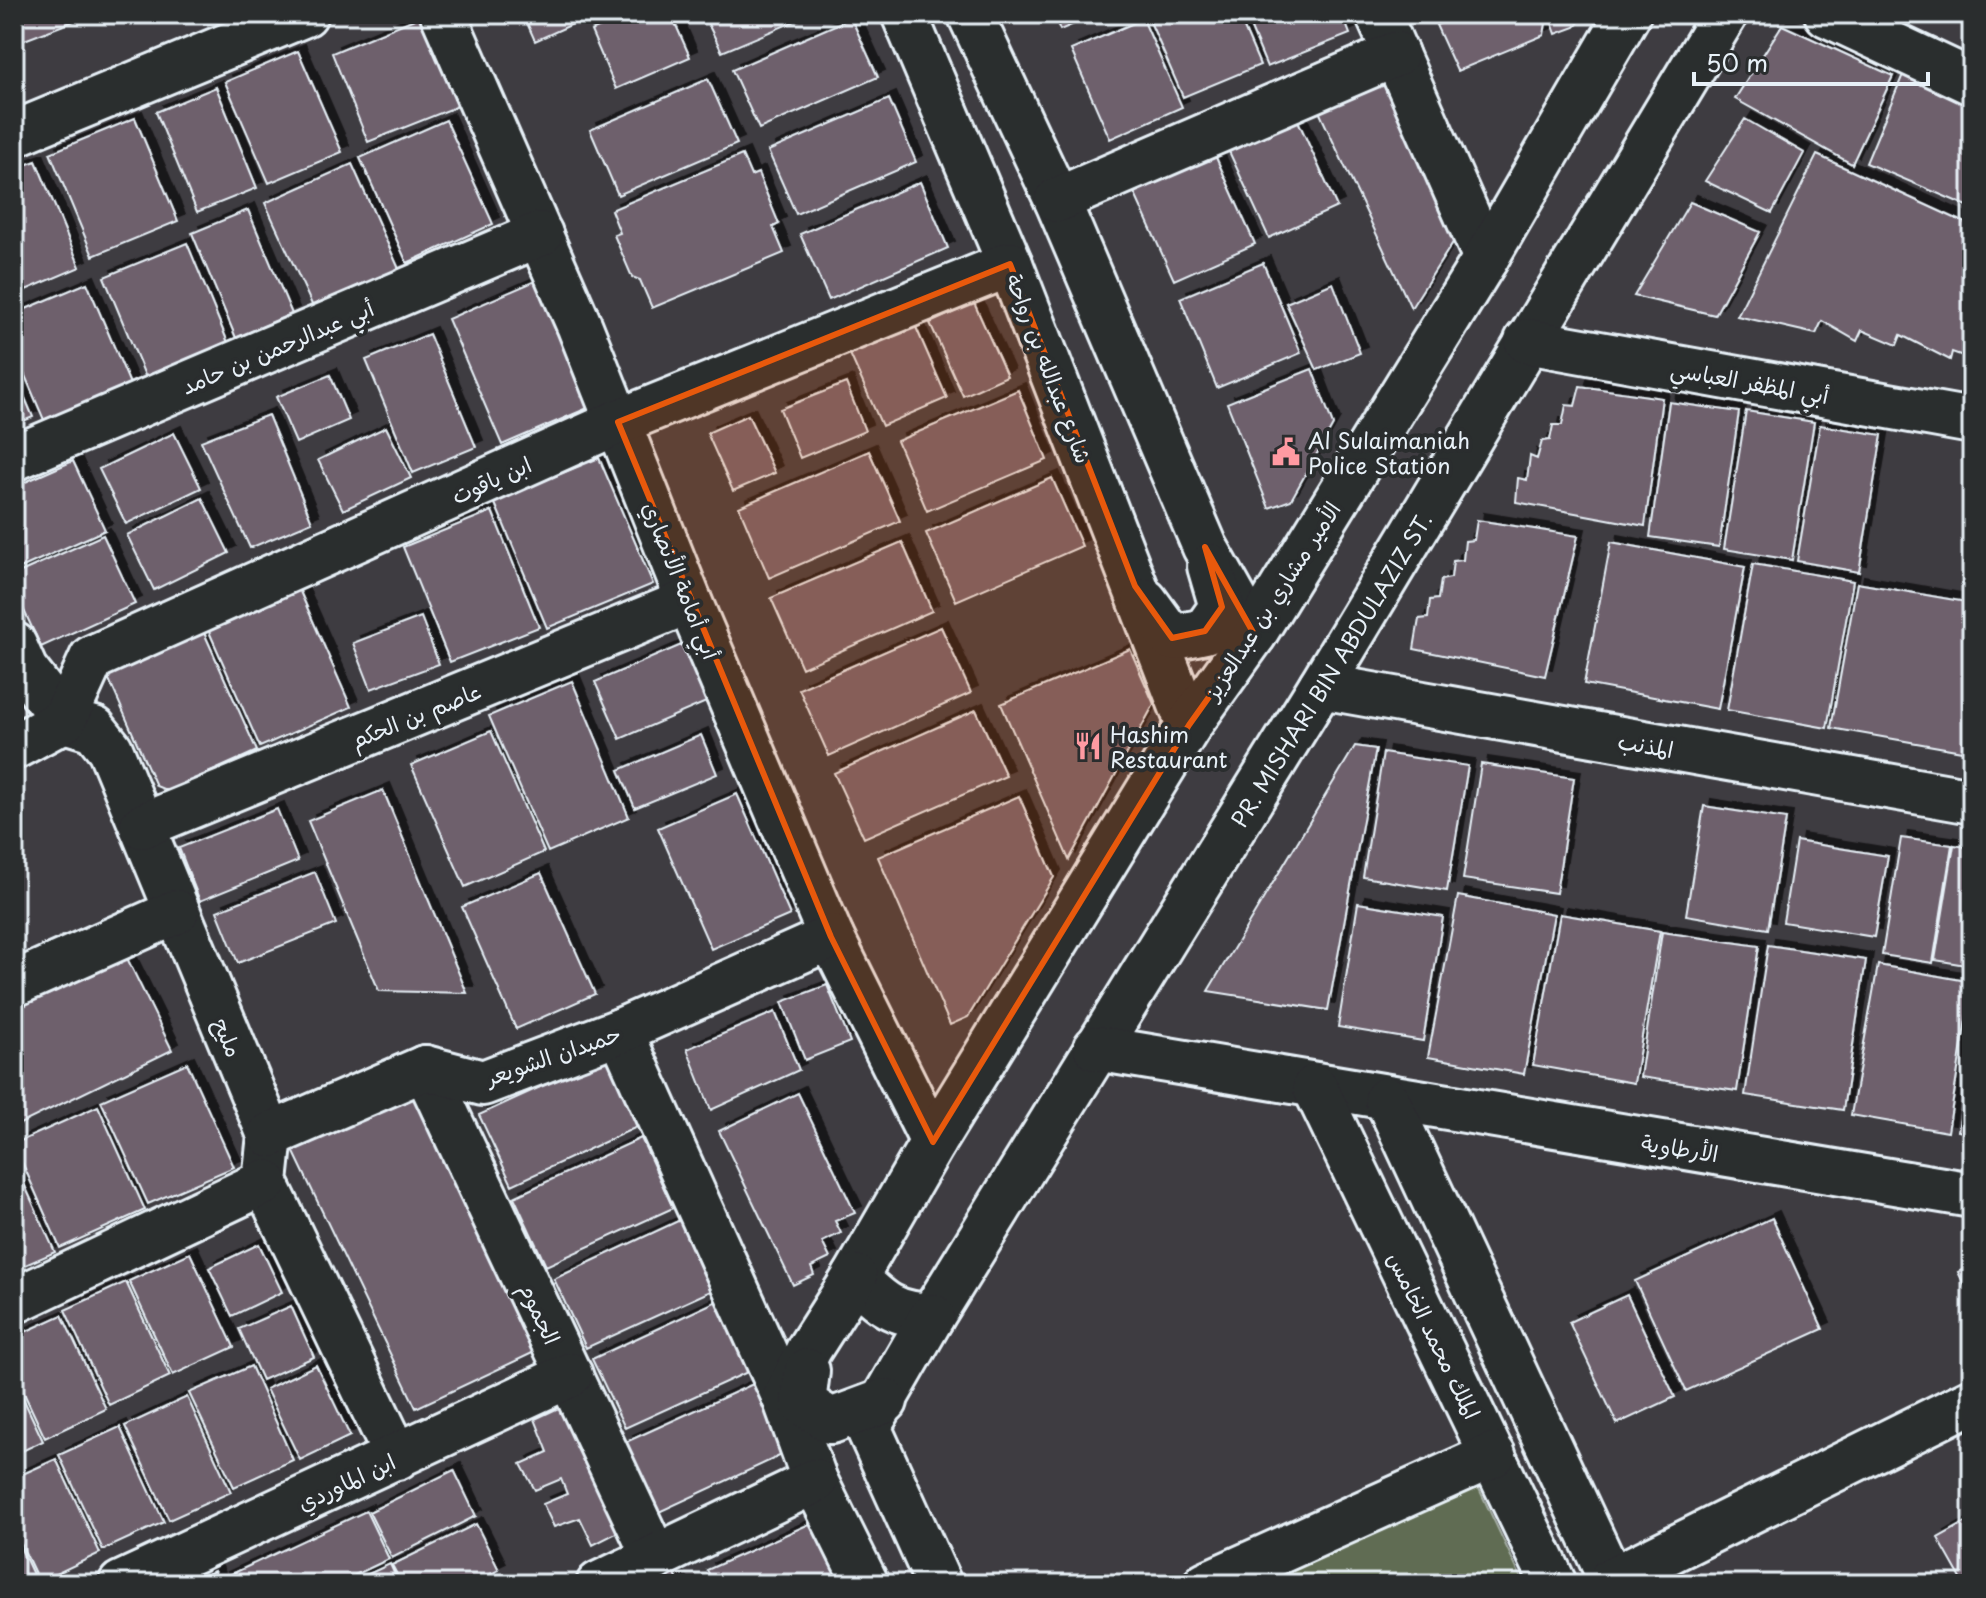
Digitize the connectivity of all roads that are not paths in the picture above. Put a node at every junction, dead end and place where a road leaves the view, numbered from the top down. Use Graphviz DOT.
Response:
graph roads {
  1 [pos="305,14"];
  2 [pos="443,14"];
  3 [pos="904,14"];
  4 [pos="970,14"];
  5 [pos="1378,14"];
  6 [pos="1628,14"];
  7 [pos="1725,14"];
  8 [pos="1827,14"];
  9 [pos="1396,54"];
  10 [pos="1972,82"];
  11 [pos="14,134"];
  12 [pos="1057,200"];
  13 [pos="540,234"];
  14 [pos="1486,258"];
  15 [pos="1010,264"];
  16 [pos="1527,341"];
  17 [pos="1972,421"];
  18 [pos="618,422"];
  19 [pos="14,458"];
  20 [pos="1205,547"];
  21 [pos="1135,586"];
  22 [pos="689,601"];
  23 [pos="1254,634"];
  24 [pos="14,645"];
  25 [pos="1321,686"];
  26 [pos="64,720"];
  27 [pos="1189,725"];
  28 [pos="14,747"];
  29 [pos="1972,801"];
  30 [pos="142,826"];
  31 [pos="176,912"];
  32 [pos="831,937"];
  33 [pos="14,984"];
  34 [pos="620,1031"];
  35 [pos="1096,1048"];
  36 [pos="425,1068"];
  37 [pos="1315,1087"];
  38 [pos="1387,1099"];
  39 [pos="270,1135"];
  40 [pos="933,1142"];
  41 [pos="265,1182"];
  42 [pos="1972,1195"];
  43 [pos="855,1277"];
  44 [pos="14,1301"];
  45 [pos="932,1316"];
  46 [pos="809,1349"];
  47 [pos="570,1375"];
  48 [pos="785,1398"];
  49 [pos="885,1401"];
  50 [pos="1972,1401"];
  51 [pos="1493,1455"];
  52 [pos="397,1457"];
  53 [pos="815,1481"];
  54 [pos="655,1558"];
  55 [pos="1612,1582"];
  56 [pos="121,1584"];
  57 [pos="599,1584"];
  58 [pos="866,1584"];
  59 [pos="939,1584"];
  60 [pos="1206,1584"];
  61 [pos="1554,1584"];
  1 -- 11 [label="street"];
  2 -- 13 [label="street, أبي أمامة الأنصاري"];
  3 -- 15 [label="street, شارع عبدالله بن رواحة"];
  4 -- 12 [label="street"];
  5 -- 9 [label="street"];
  6 -- 14 [label="street, الأمير مشاري بن عبدالعزيز"];
  7 -- 16 [label="street, PR. MISHARI BIN ABDULAZIZ ST."];
  8 -- 10 [label="street"];
  9 -- 12 [label="street"];
  9 -- 14 [label="street"];
  12 -- 20 [label="street"];
  13 -- 18 [label="street, أبي أمامة الأنصاري"];
  13 -- 19 [label="street, أبي عبدالرحمن بن حامد"];
  14 -- 23 [label="street, الأمير مشاري بن عبدالعزيز"];
  15 -- 18 [label="street, ابن ياقوت"];
  15 -- 21 [label="street, شارع عبدالله بن رواحة"];
  16 -- 17 [label="street, أبي المظفر العباسي"];
  16 -- 25 [label="street, PR. MISHARI BIN ABDULAZIZ ST."];
  18 -- 22 [label="street, أبي أمامة الأنصاري"];
  18 -- 26 [label="street, ابن ياقوت"];
  20 -- 21 [label="street"];
  20 -- 23 [label="street"];
  21 -- 27 [label="street, شارع عبدالله بن رواحة"];
  22 -- 30 [label="street, عاصم بن الحكم"];
  22 -- 32 [label="street, أبي أمامة الأنصاري"];
  23 -- 27 [label="street, الأمير مشاري بن عبدالعزيز"];
  24 -- 26 [label="street, مليح"];
  25 -- 29 [label="street, المذنب"];
  25 -- 35 [label="street, PR. MISHARI BIN ABDULAZIZ ST."];
  26 -- 28 [label="street"];
  26 -- 30 [label="street, مليح"];
  27 -- 40 [label="street, الأمير مشاري بن عبدالعزيز"];
  30 -- 31 [label="street, مليح"];
  31 -- 33 [label="street"];
  31 -- 39 [label="street, مليح"];
  32 -- 34 [label="street, حميدان الشويعر"];
  32 -- 40 [label="street, أبي أمامة الأنصاري"];
  34 -- 36 [label="street, حميدان الشويعر"];
  34 -- 48 [label="street"];
  35 -- 37 [label="street, الأرطاوية"];
  35 -- 45 [label="street, PR. MISHARI BIN ABDULAZIZ ST."];
  36 -- 39 [label="street"];
  36 -- 47 [label="street, الجموم"];
  37 -- 38 [label="street, الأرطاوية"];
  37 -- 51 [label="street, الملك محمد الخامس"];
  38 -- 42 [label="street, الأرطاوية"];
  38 -- 55 [label="street"];
  39 -- 41 [label="street, مليح"];
  40 -- 43 [label="street, الأمير مشاري بن عبدالعزيز"];
  41 -- 44 [label="street"];
  41 -- 52 [label="street"];
  43 -- 45 [label="street"];
  43 -- 46 [label="street, الأمير مشاري بن عبدالعزيز"];
  45 -- 49 [label="street, PR. MISHARI BIN ABDULAZIZ ST."];
  46 -- 48 [label="street, الأمير مشاري بن عبدالعزيز"];
  46 -- 49 [label="street"];
  47 -- 52 [label="street, ابن الماوردي"];
  47 -- 54 [label="street, الجموم"];
  48 -- 53 [label="street"];
  49 -- 59 [label="street, PR. MISHARI BIN ABDULAZIZ ST."];
  50 -- 55 [label="street"];
  51 -- 60 [label="street"];
  51 -- 61 [label="street, الملك محمد الخامس"];
  52 -- 56 [label="street, ابن الماوردي"];
  53 -- 54 [label="street"];
  53 -- 58 [label="street"];
  54 -- 57 [label="street"];
}
